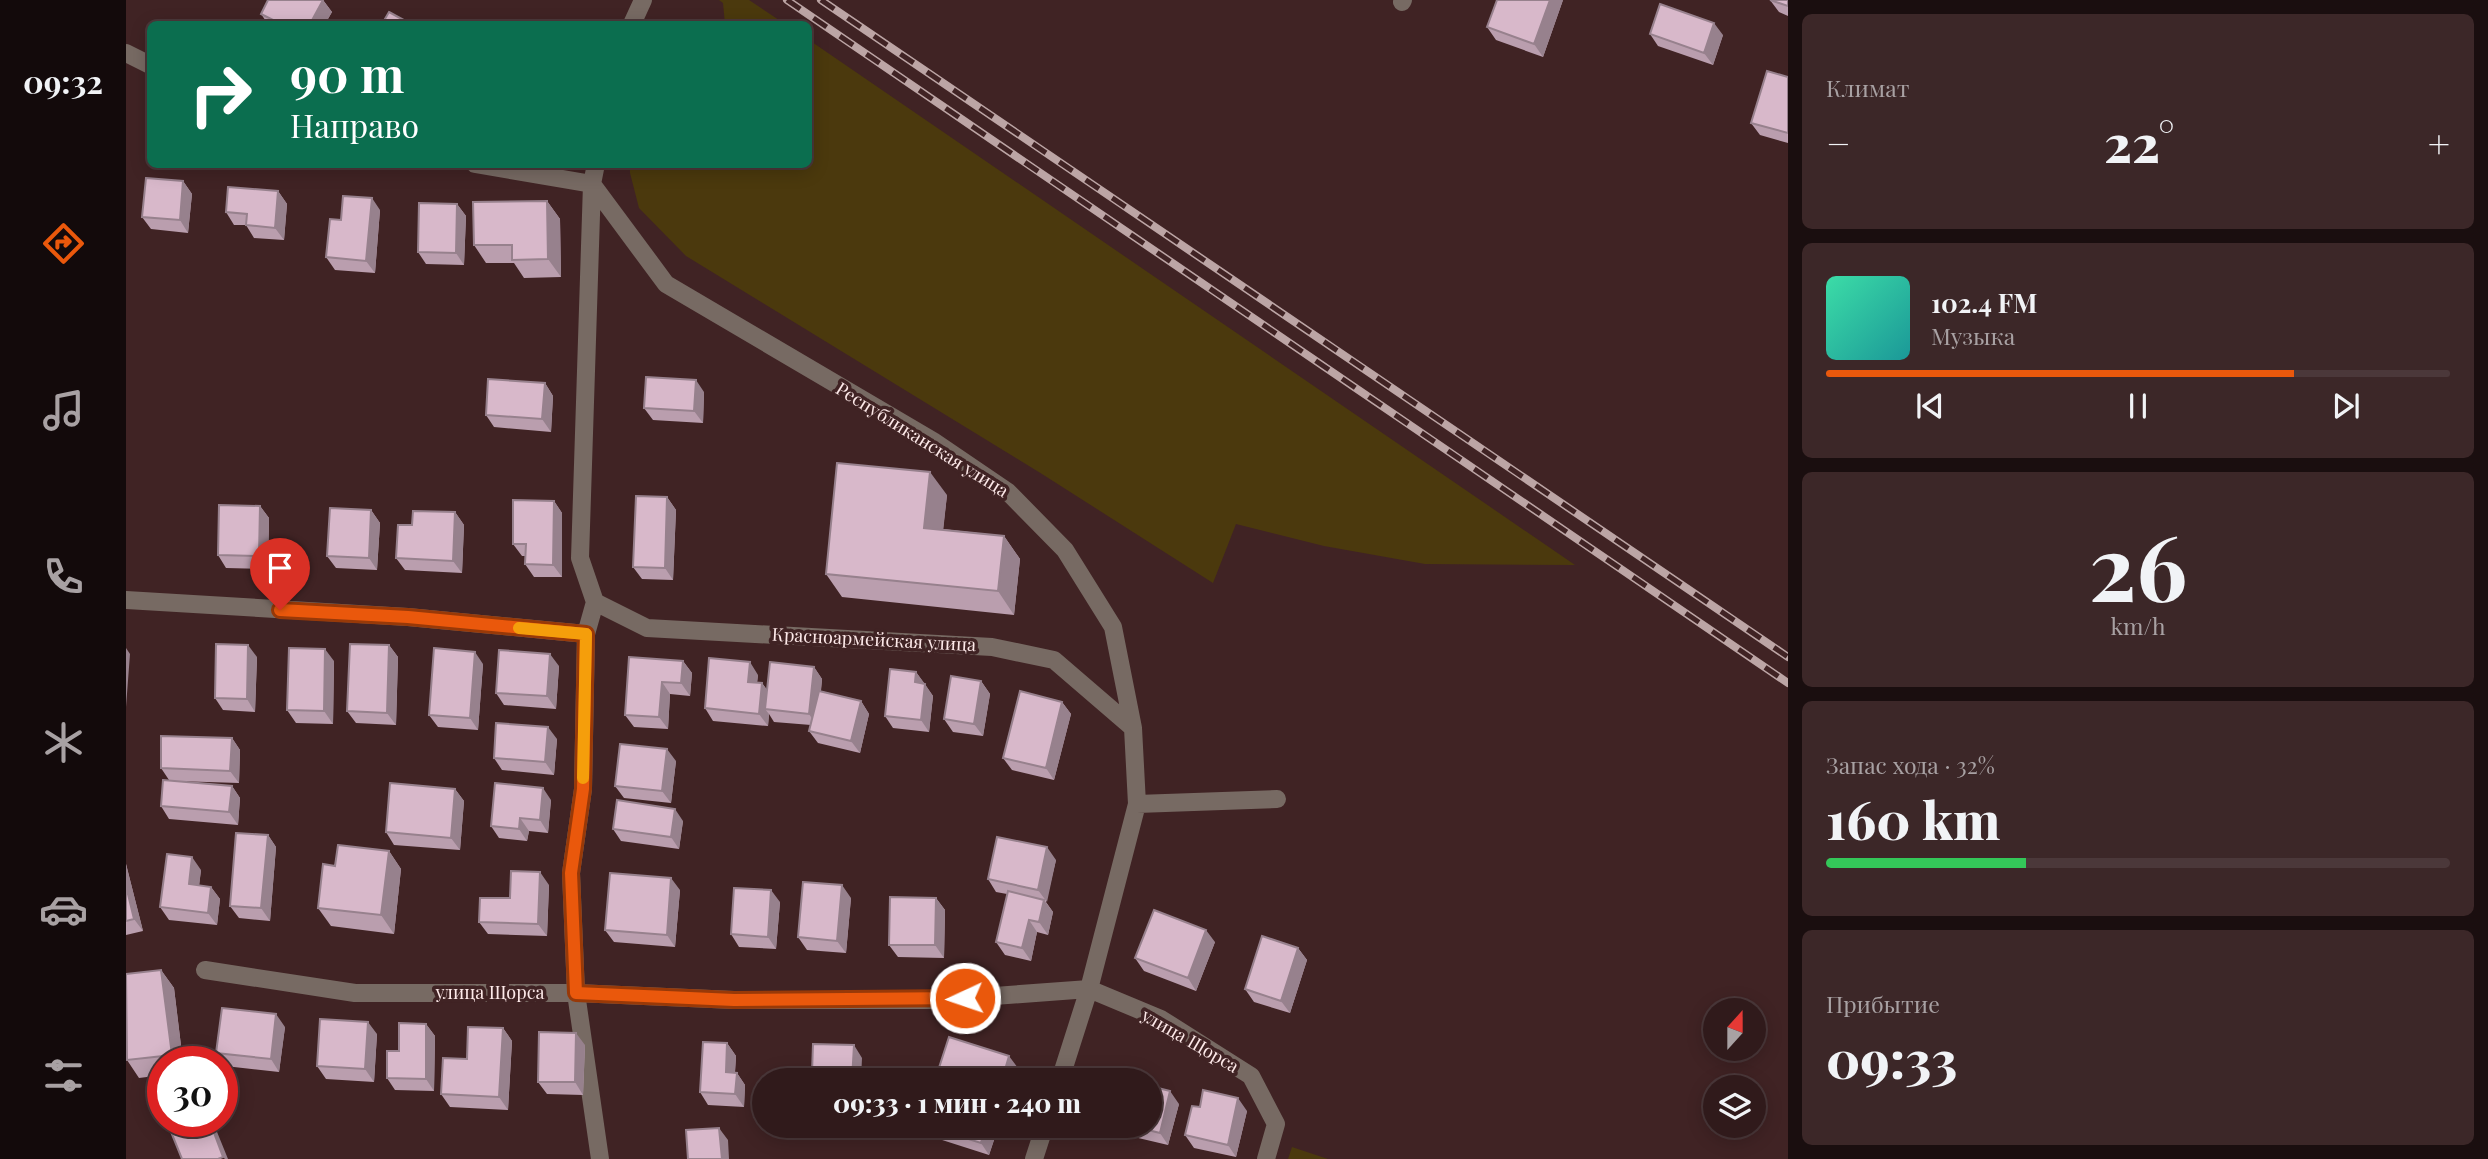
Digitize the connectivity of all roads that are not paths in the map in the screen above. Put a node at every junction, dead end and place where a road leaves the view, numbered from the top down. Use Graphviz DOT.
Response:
graph roads {
  1 [pos="126,53"];
  2 [pos="147,64"];
  3 [pos="499,168"];
  4 [pos="595,168"];
  5 [pos="593,184"];
  6 [pos="126,600"];
  7 [pos="595,602"];
  8 [pos="586,634"];
  9 [pos="1133,728"];
  10 [pos="1277,799"];
  11 [pos="1138,804"];
  12 [pos="205,970"];
  13 [pos="1090,989"];
  14 [pos="576,993"];
  15 [pos="1064,1068"];
  16 [pos="1041,1138"];
  17 [pos="600,1159"];
  18 [pos="1034,1159"];
  19 [pos="1266,1159"];
  1 -- 2 [label="street"];
  3 -- 5 [label="street"];
  4 -- 5 [label="street"];
  5 -- 7 [label="street"];
  5 -- 9 [label="street, Республиканская улица"];
  6 -- 8 [label="street"];
  7 -- 8 [label="street"];
  7 -- 9 [label="street, Красноармейская улица"];
  8 -- 14 [label="street"];
  9 -- 11 [label="street, Республиканская улица"];
  10 -- 11 [label="street"];
  11 -- 13 [label="street, Республиканская улица"];
  12 -- 14 [label="street, улица Щорса"];
  13 -- 14 [label="street, улица Щорса"];
  13 -- 15 [label="street, Республиканская улица"];
  13 -- 19 [label="street, улица Щорса"];
  14 -- 17 [label="street"];
  16 -- 18 [label="street"];
}
